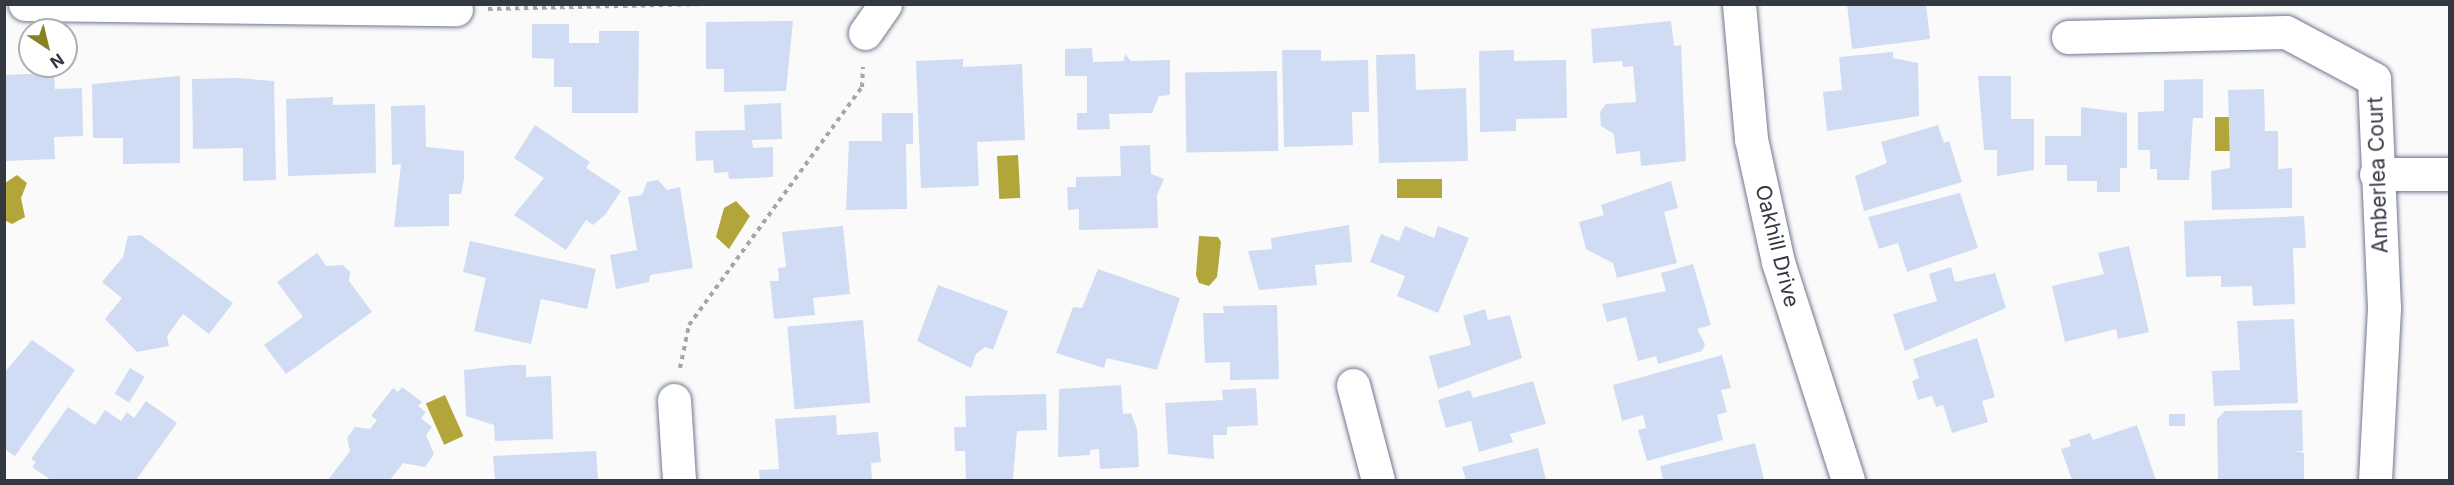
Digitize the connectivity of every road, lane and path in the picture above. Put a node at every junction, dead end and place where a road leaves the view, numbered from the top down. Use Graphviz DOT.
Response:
graph roads {
  1 [pos="26,4"];
  2 [pos="709,4"];
  3 [pos="885,4"];
  4 [pos="1739,4"];
  5 [pos="456,9"];
  6 [pos="865,33"];
  7 [pos="2068,37"];
  8 [pos="2376,174"];
  9 [pos="2450,174"];
  10 [pos="1353,385"];
  11 [pos="674,400"];
  12 [pos="679,480"];
  13 [pos="1378,480"];
  14 [pos="1848,480"];
  15 [pos="2375,480"];
  1 -- 5 [label="street"];
  2 -- 5 [label="path"];
  3 -- 6 [label="street"];
  4 -- 14 [label="street, Oakhill Drive"];
  6 -- 11 [label="path"];
  7 -- 8 [label="street, Amberlea Court"];
  8 -- 9 [label="street"];
  8 -- 15 [label="street, Amberlea Court"];
  10 -- 13 [label="street"];
  11 -- 12 [label="street"];
}
